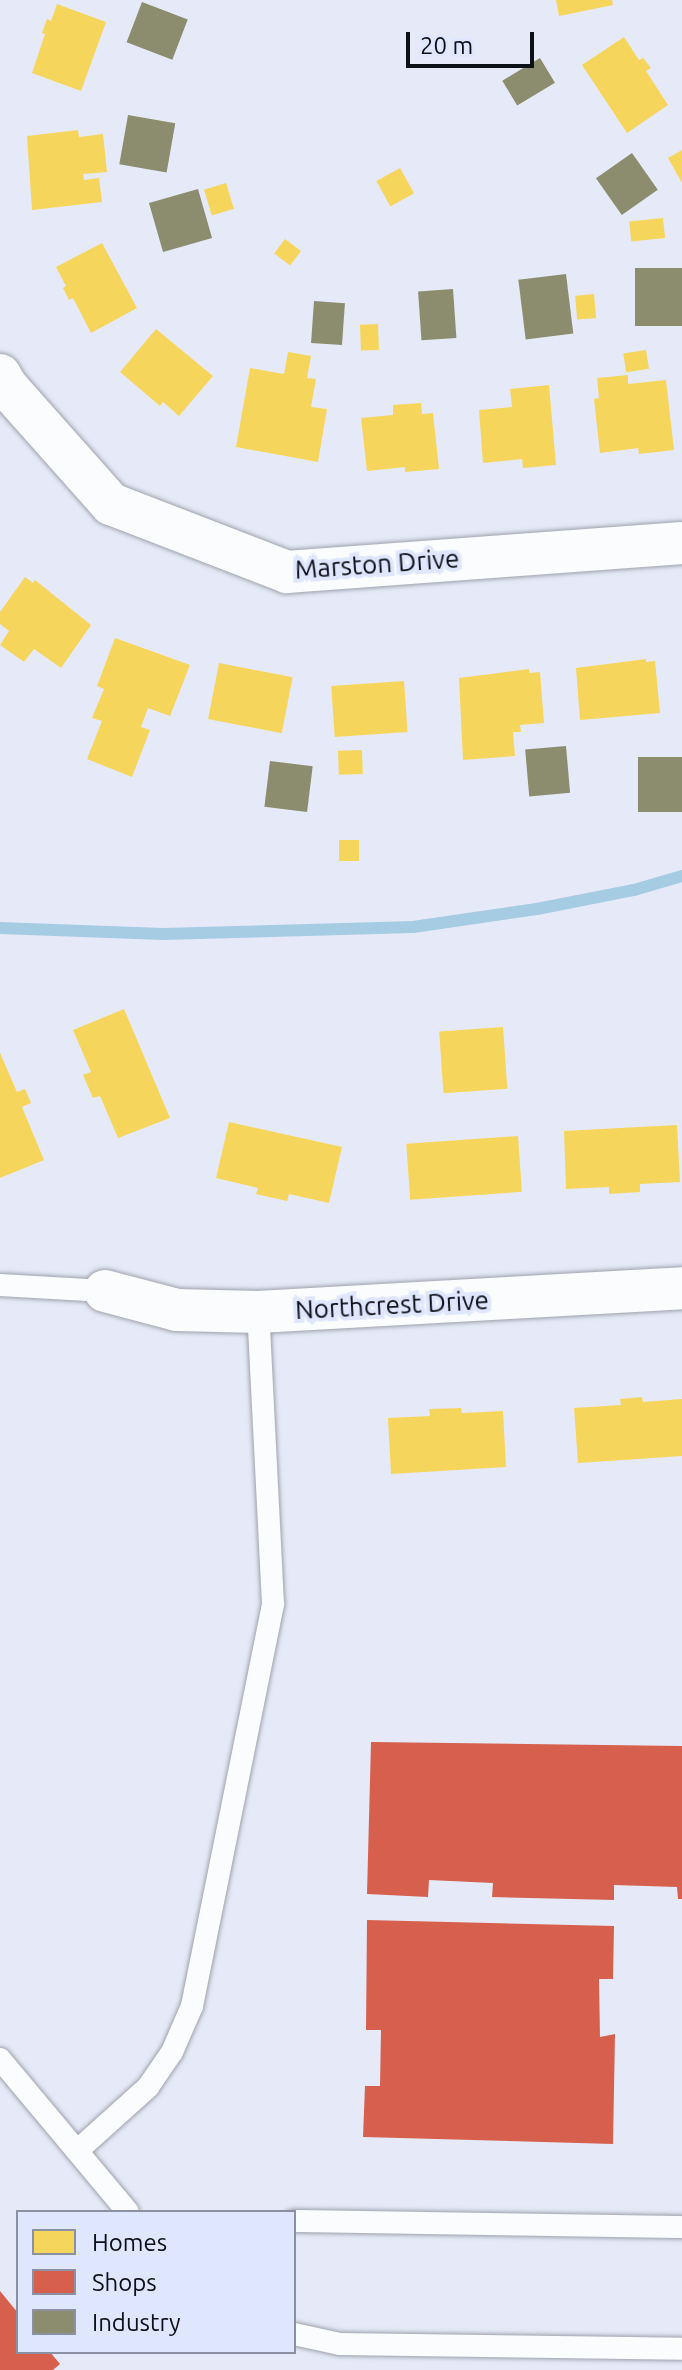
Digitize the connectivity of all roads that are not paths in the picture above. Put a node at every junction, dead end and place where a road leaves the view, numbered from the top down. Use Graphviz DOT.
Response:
graph roads {
  1 [pos="0,375"];
  2 [pos="682,543"];
  3 [pos="0,1285"];
  4 [pos="682,1288"];
  5 [pos="105,1291"];
  6 [pos="258,1312"];
  7 [pos="0,2059"];
  8 [pos="77,2151"];
  9 [pos="126,2210"];
  10 [pos="296,2221"];
  11 [pos="682,2227"];
  12 [pos="296,2334"];
  13 [pos="682,2349"];
  1 -- 2 [label="street, Marston Drive"];
  3 -- 5 [label="lane"];
  4 -- 6 [label="street, Northcrest Drive"];
  5 -- 6 [label="street, Northcrest Drive"];
  6 -- 8 [label="lane"];
  7 -- 8 [label="lane"];
  8 -- 9 [label="lane"];
  10 -- 11 [label="lane"];
  12 -- 13 [label="lane"];
}
